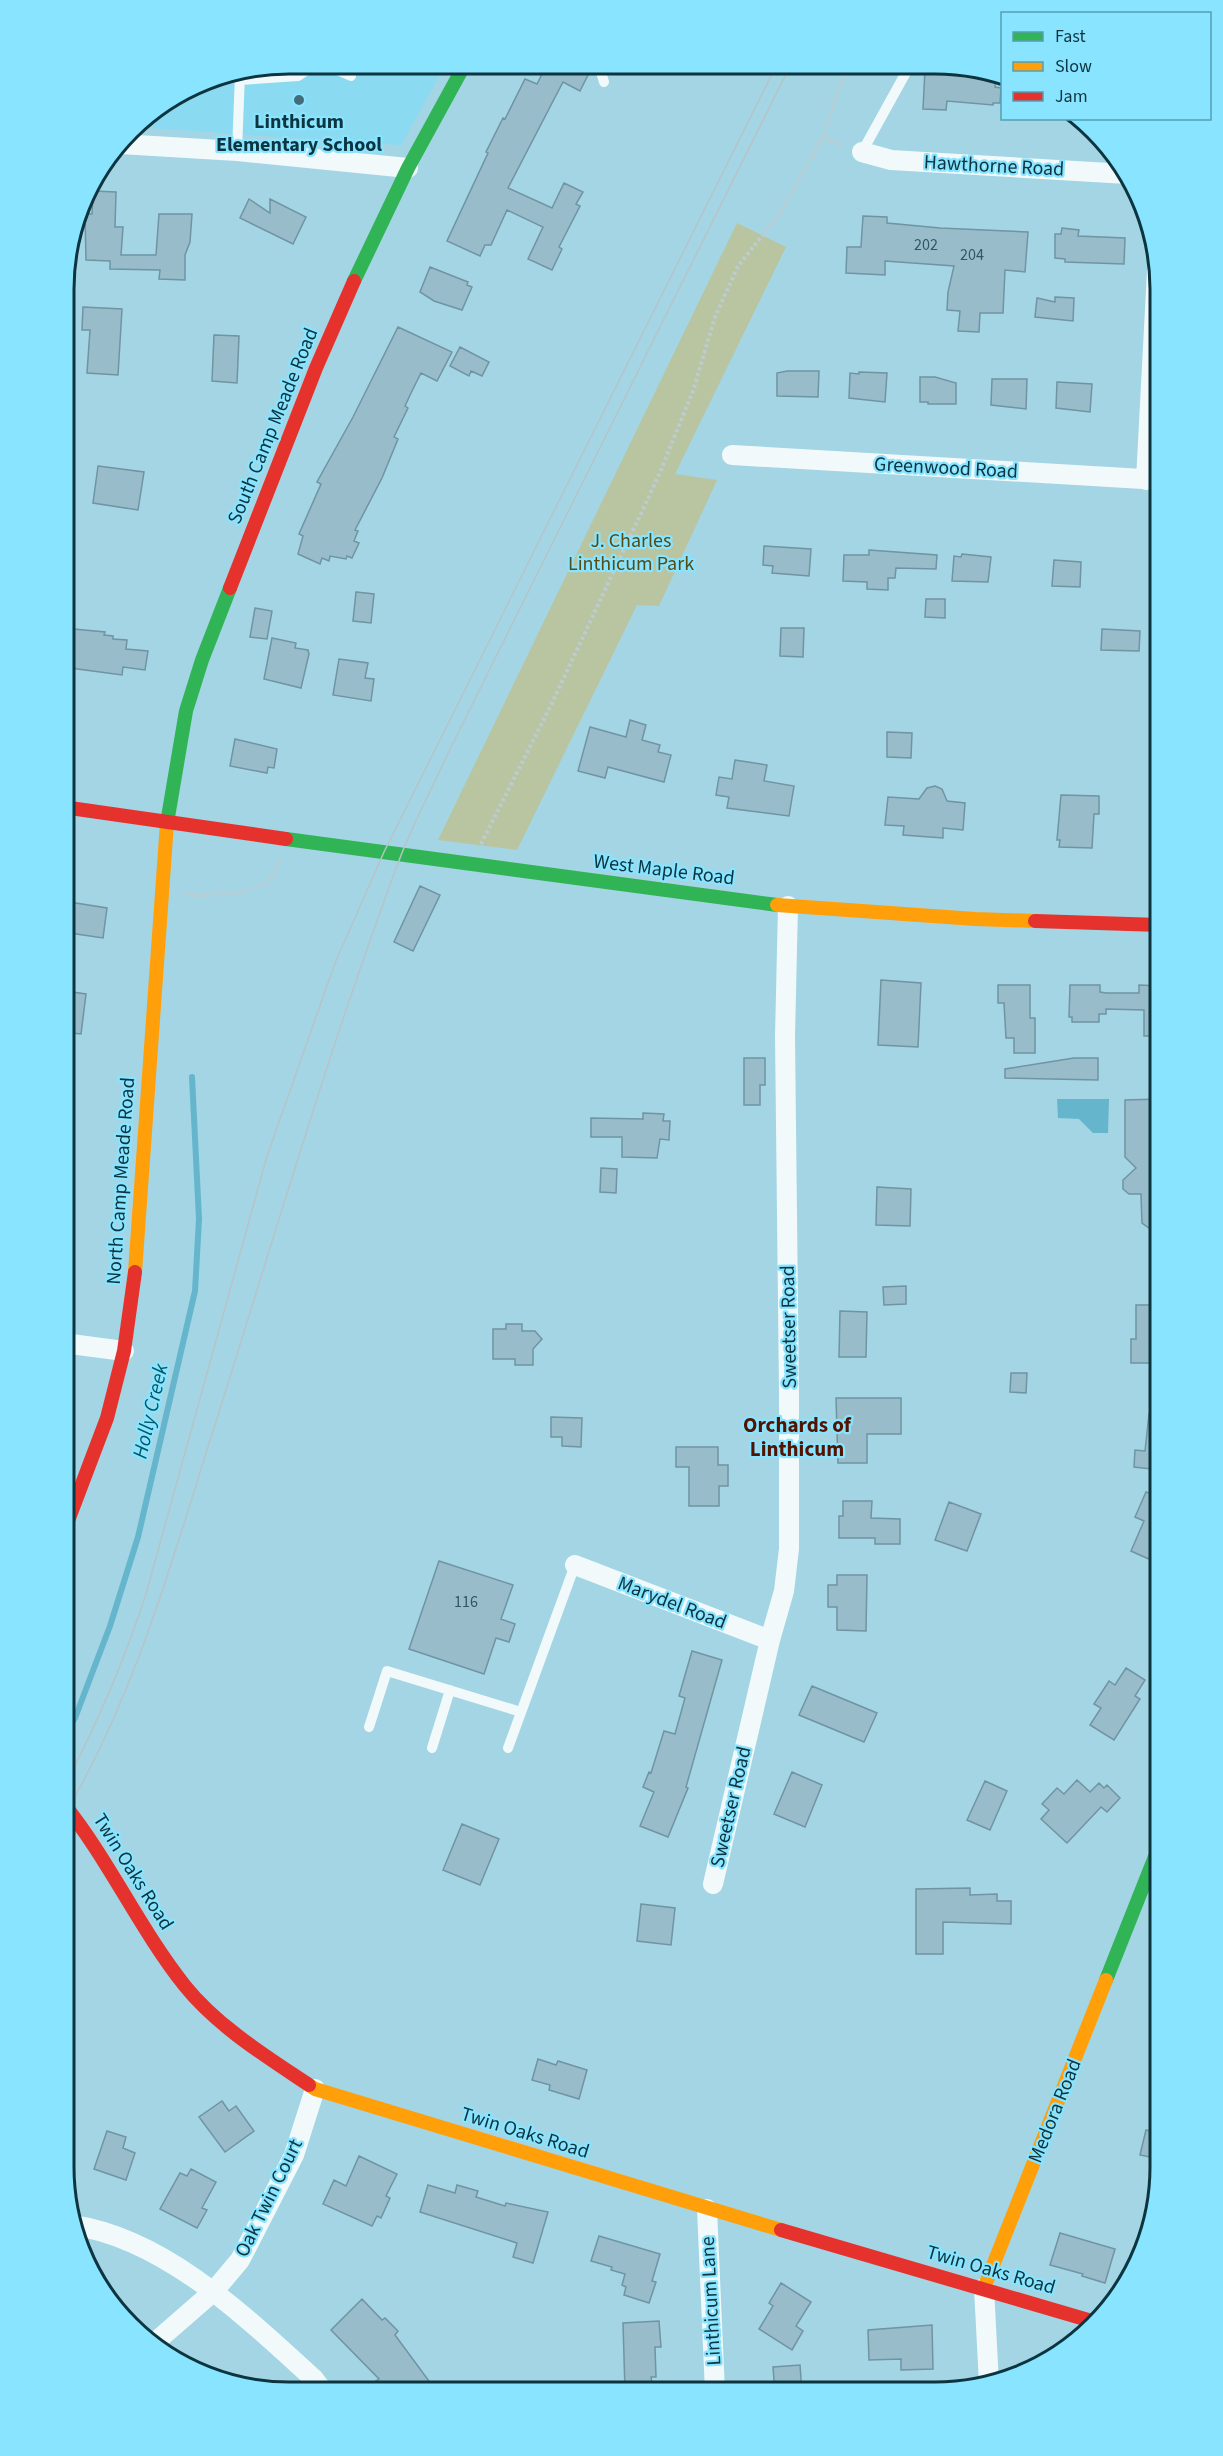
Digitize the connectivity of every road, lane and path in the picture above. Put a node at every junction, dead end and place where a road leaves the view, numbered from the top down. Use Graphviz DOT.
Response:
graph roads {
  1 [pos="301,74"];
  2 [pos="346,74"];
  3 [pos="460,74"];
  4 [pos="602,74"];
  5 [pos="844,74"];
  6 [pos="905,74"];
  7 [pos="256,76"];
  8 [pos="351,76"];
  9 [pos="240,80"];
  10 [pos="604,82"];
  11 [pos="129,145"];
  12 [pos="237,151"];
  13 [pos="862,152"];
  14 [pos="408,168"];
  15 [pos="1116,173"];
  16 [pos="732,455"];
  17 [pos="1150,480"];
  18 [pos="74,808"];
  19 [pos="167,821"];
  20 [pos="283,852"];
  21 [pos="470,865"];
  22 [pos="185,894"];
  23 [pos="788,906"];
  24 [pos="1150,925"];
  25 [pos="74,1344"];
  26 [pos="124,1351"];
  27 [pos="74,1505"];
  28 [pos="575,1565"];
  29 [pos="770,1640"];
  30 [pos="450,1690"];
  31 [pos="522,1712"];
  32 [pos="369,1727"];
  33 [pos="432,1748"];
  34 [pos="508,1748"];
  35 [pos="74,1817"];
  36 [pos="1150,1869"];
  37 [pos="713,1884"];
  38 [pos="315,2089"];
  39 [pos="707,2209"];
  40 [pos="82,2227"];
  41 [pos="984,2288"];
  42 [pos="214,2291"];
  43 [pos="1086,2319"];
  44 [pos="159,2339"];
  45 [pos="989,2375"];
  46 [pos="314,2382"];
  47 [pos="716,2382"];
  1 -- 7 [label="lane"];
  2 -- 8 [label="lane"];
  3 -- 14 [label="street, South Camp Meade Road"];
  4 -- 10 [label="lane"];
  5 -- 21 [label="path"];
  6 -- 13 [label="lane"];
  9 -- 12 [label="lane"];
  11 -- 12 [label="street"];
  12 -- 14 [label="street"];
  13 -- 15 [label="street, Hawthorne Road"];
  14 -- 19 [label="street, South Camp Meade Road"];
  16 -- 17 [label="street, Greenwood Road"];
  18 -- 19 [label="street, West Maple Road"];
  19 -- 21 [label="street, West Maple Road"];
  19 -- 26 [label="street, North Camp Meade Road"];
  20 -- 22 [label="path"];
  21 -- 23 [label="street, West Maple Road"];
  23 -- 24 [label="street, West Maple Road"];
  23 -- 29 [label="street, Sweetser Road"];
  25 -- 26 [label="street"];
  26 -- 27 [label="street, North Camp Meade Road"];
  28 -- 29 [label="street, Marydel Road"];
  28 -- 31 [label="lane"];
  29 -- 37 [label="street, Sweetser Road"];
  30 -- 31 [label="lane"];
  30 -- 32 [label="lane"];
  30 -- 33 [label="lane"];
  31 -- 34 [label="lane"];
  35 -- 38 [label="street, Twin Oaks Road"];
  36 -- 41 [label="street, Medora Road"];
  38 -- 39 [label="street, Twin Oaks Road"];
  38 -- 42 [label="street, Oak Twin Court"];
  39 -- 41 [label="street, Twin Oaks Road"];
  39 -- 47 [label="street, Linthicum Lane"];
  40 -- 42 [label="street"];
  41 -- 43 [label="street, Twin Oaks Road"];
  41 -- 45 [label="street, Medora Road"];
  42 -- 44 [label="street, Oak Twin Court"];
  42 -- 46 [label="street"];
}
